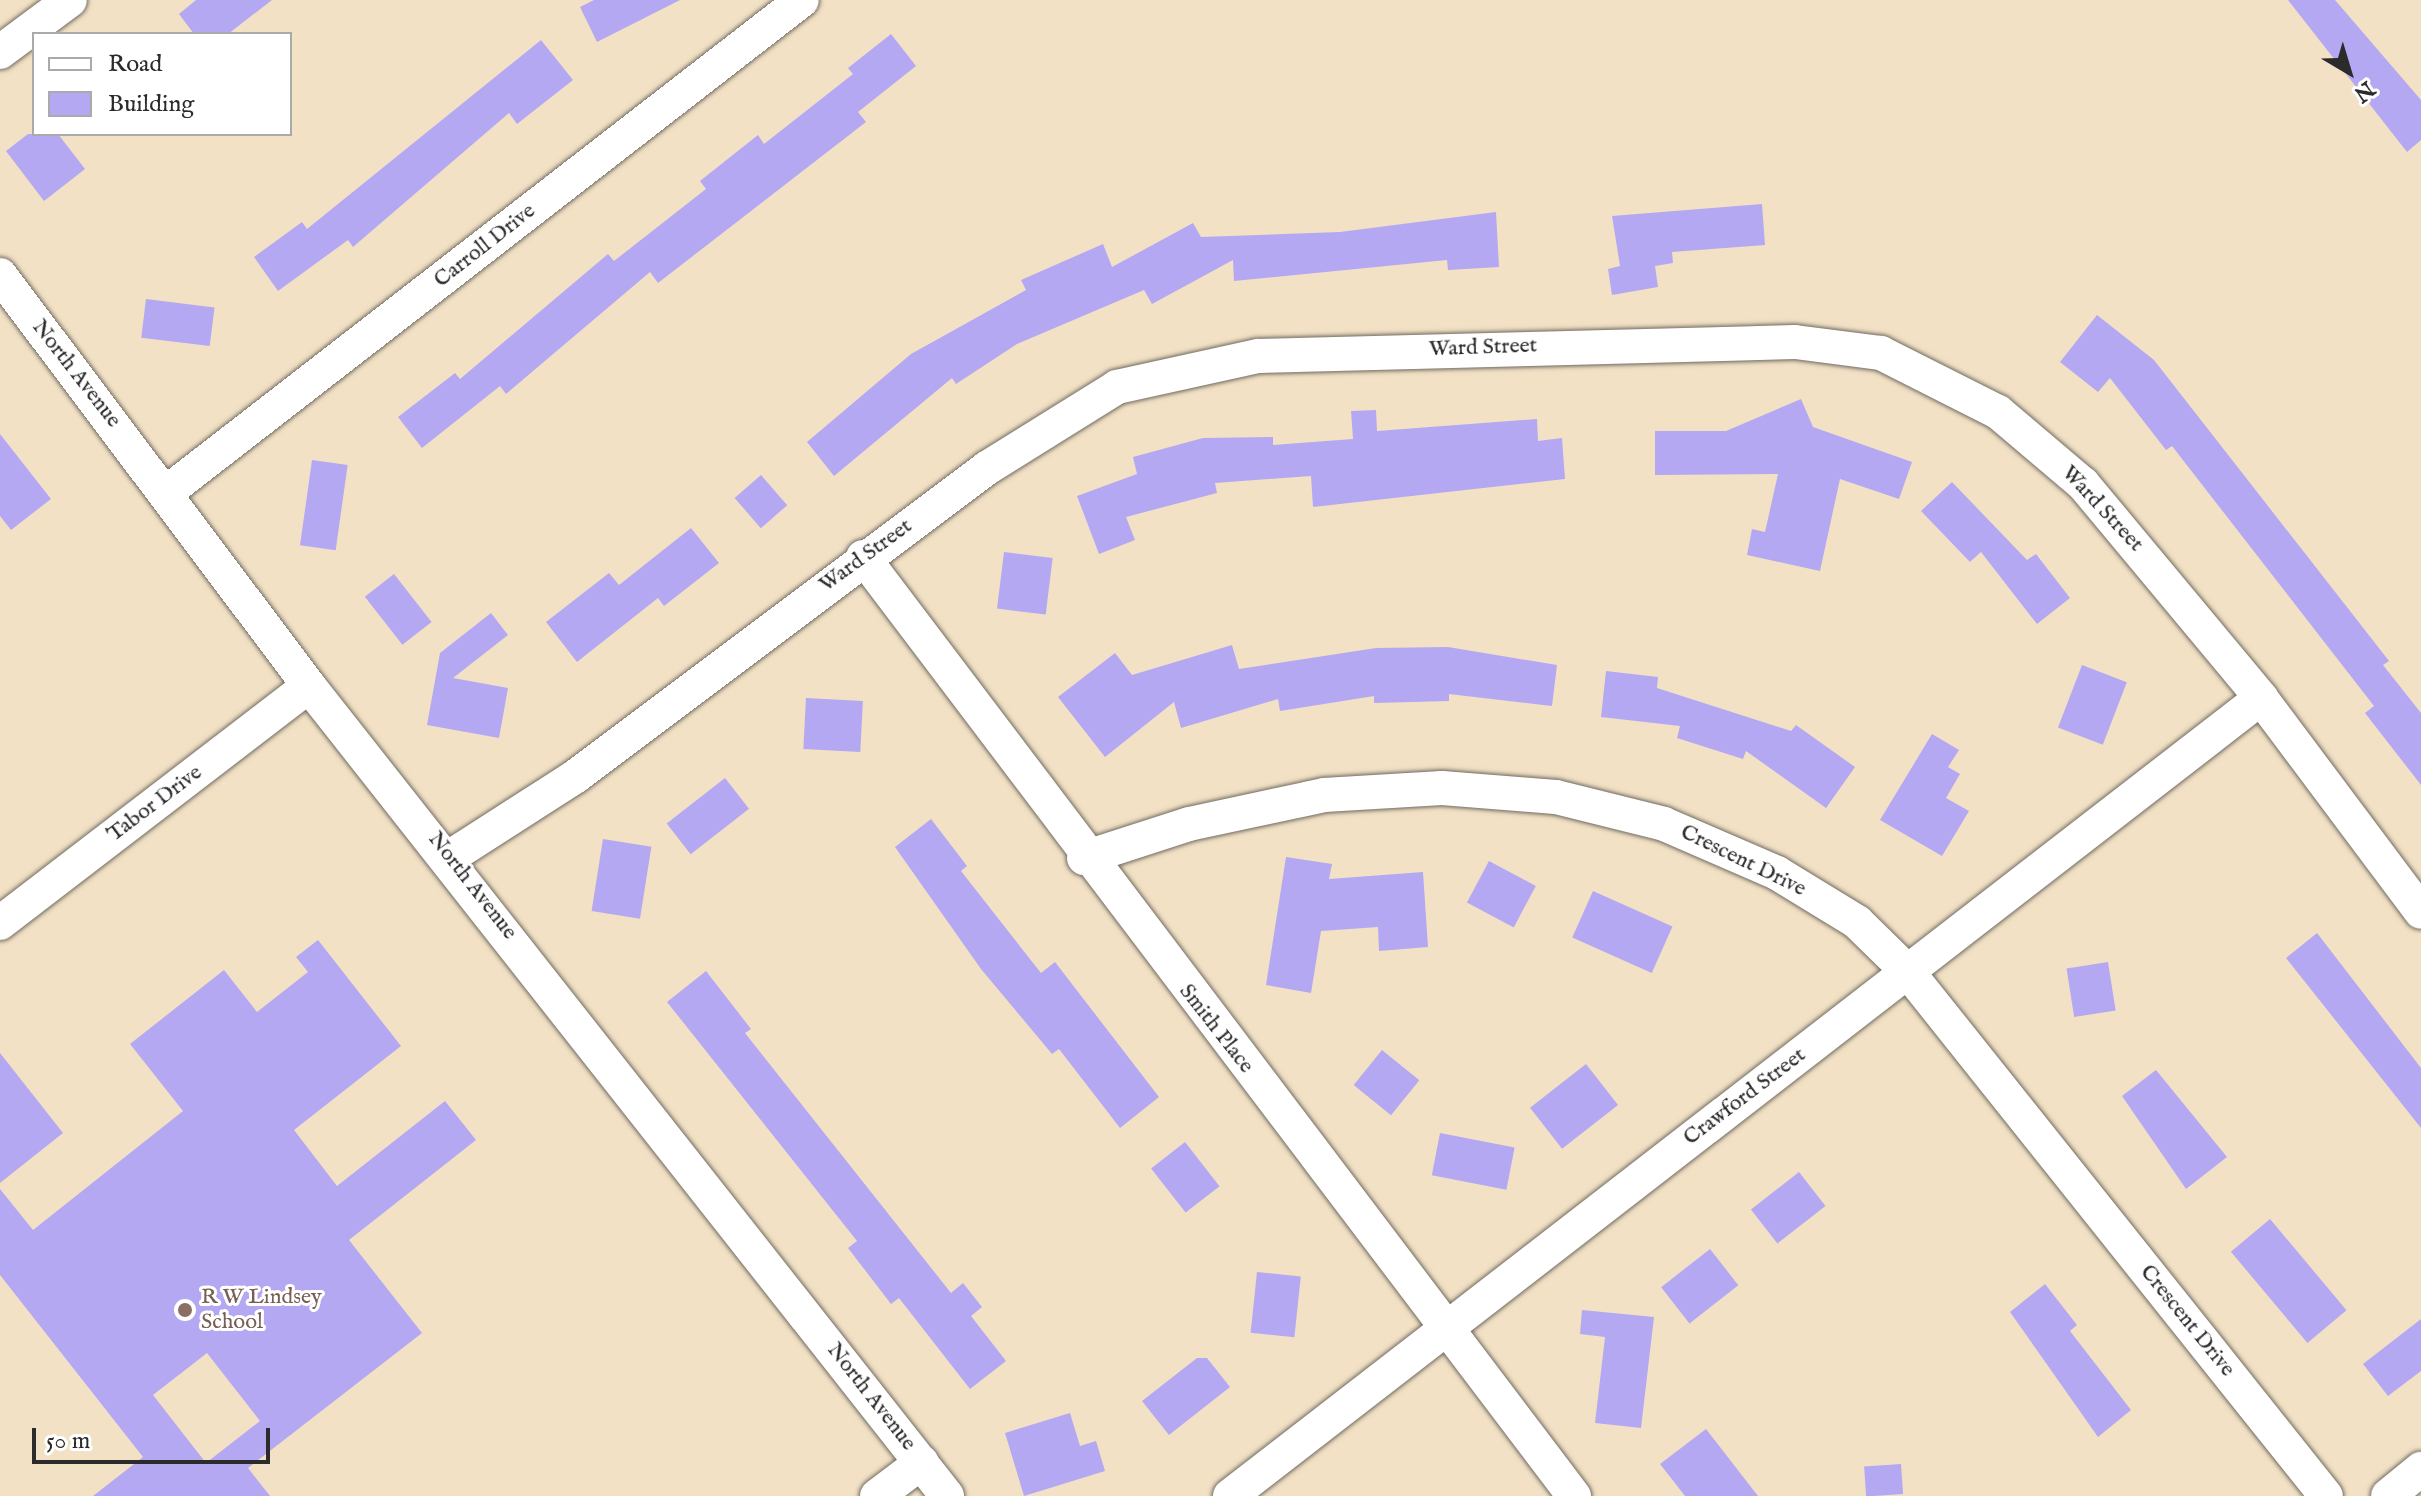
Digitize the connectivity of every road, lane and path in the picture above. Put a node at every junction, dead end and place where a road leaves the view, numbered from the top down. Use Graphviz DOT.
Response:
graph roads {
  1 [pos="70,0"];
  2 [pos="802,0"];
  3 [pos="0,52"];
  4 [pos="0,275"];
  5 [pos="167,492"];
  6 [pos="863,557"];
  7 [pos="309,686"];
  8 [pos="2261,698"];
  9 [pos="450,857"];
  10 [pos="1084,858"];
  11 [pos="2421,912"];
  12 [pos="0,923"];
  13 [pos="1908,972"];
  14 [pos="1445,1326"];
  15 [pos="922,1462"];
  16 [pos="2421,1469"];
  17 [pos="877,1496"];
  18 [pos="947,1496"];
  19 [pos="1230,1496"];
  20 [pos="1574,1496"];
  21 [pos="2326,1496"];
  22 [pos="2388,1496"];
  1 -- 3 [label="street"];
  2 -- 5 [label="street, Carroll Drive"];
  4 -- 5 [label="street, North Avenue"];
  5 -- 7 [label="street, North Avenue"];
  6 -- 8 [label="street, Ward Street"];
  6 -- 9 [label="street, Ward Street"];
  6 -- 10 [label="street, Smith Place"];
  7 -- 9 [label="street, North Avenue"];
  7 -- 12 [label="street, Tabor Drive"];
  8 -- 11 [label="street, Ward Street"];
  8 -- 13 [label="street, Crawford Street"];
  9 -- 15 [label="street, North Avenue"];
  10 -- 13 [label="street, Crescent Drive"];
  10 -- 14 [label="street, Smith Place"];
  13 -- 14 [label="street, Crawford Street"];
  13 -- 21 [label="street, Crescent Drive"];
  14 -- 19 [label="street, Crawford Street"];
  14 -- 20 [label="street, Smith Place"];
  15 -- 17 [label="street"];
  15 -- 18 [label="street, North Avenue"];
  16 -- 22 [label="street"];
}
